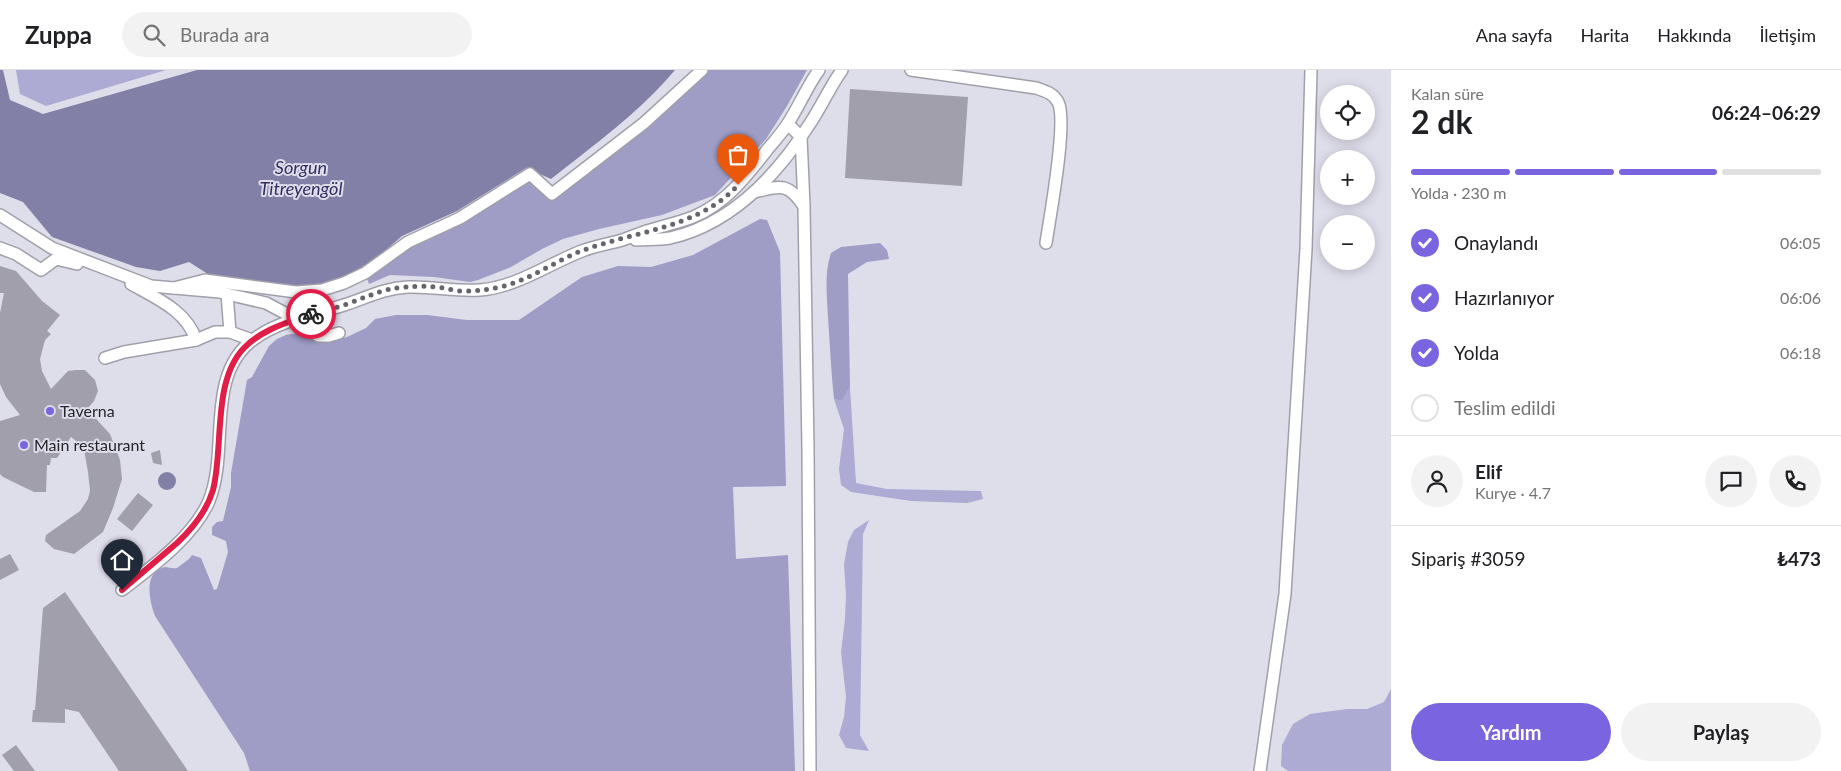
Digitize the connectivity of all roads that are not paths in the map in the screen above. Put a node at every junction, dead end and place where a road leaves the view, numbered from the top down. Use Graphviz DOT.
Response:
graph roads {
  1 [pos="702,70"];
  2 [pos="819,70"];
  3 [pos="842,70"];
  4 [pos="910,70"];
  5 [pos="1311,70"];
  6 [pos="788,124"];
  7 [pos="801,137"];
  8 [pos="754,192"];
  9 [pos="804,206"];
  10 [pos="0,215"];
  11 [pos="621,240"];
  12 [pos="1046,243"];
  13 [pos="0,248"];
  14 [pos="174,288"];
  15 [pos="227,294"];
  16 [pos="296,319"];
  17 [pos="230,332"];
  18 [pos="339,333"];
  19 [pos="196,340"];
  20 [pos="252,340"];
  21 [pos="105,358"];
  22 [pos="122,590"];
  23 [pos="810,771"];
  24 [pos="1260,771"];
  1 -- 14 [label="street"];
  2 -- 6 [label="street"];
  3 -- 7 [label="street"];
  4 -- 12 [label="street"];
  5 -- 24 [label="street"];
  6 -- 7 [label="street"];
  6 -- 11 [label="street"];
  7 -- 8 [label="street"];
  7 -- 9 [label="street"];
  8 -- 9 [label="street"];
  8 -- 11 [label="street"];
  9 -- 23 [label="street"];
  10 -- 14 [label="street"];
  11 -- 16 [label="street"];
  13 -- 19 [label="street"];
  14 -- 15 [label="street"];
  15 -- 16 [label="street"];
  15 -- 17 [label="street"];
  16 -- 18 [label="street"];
  16 -- 20 [label="street"];
  17 -- 19 [label="street"];
  17 -- 20 [label="street"];
  19 -- 21 [label="street"];
  20 -- 22 [label="street"];
}
